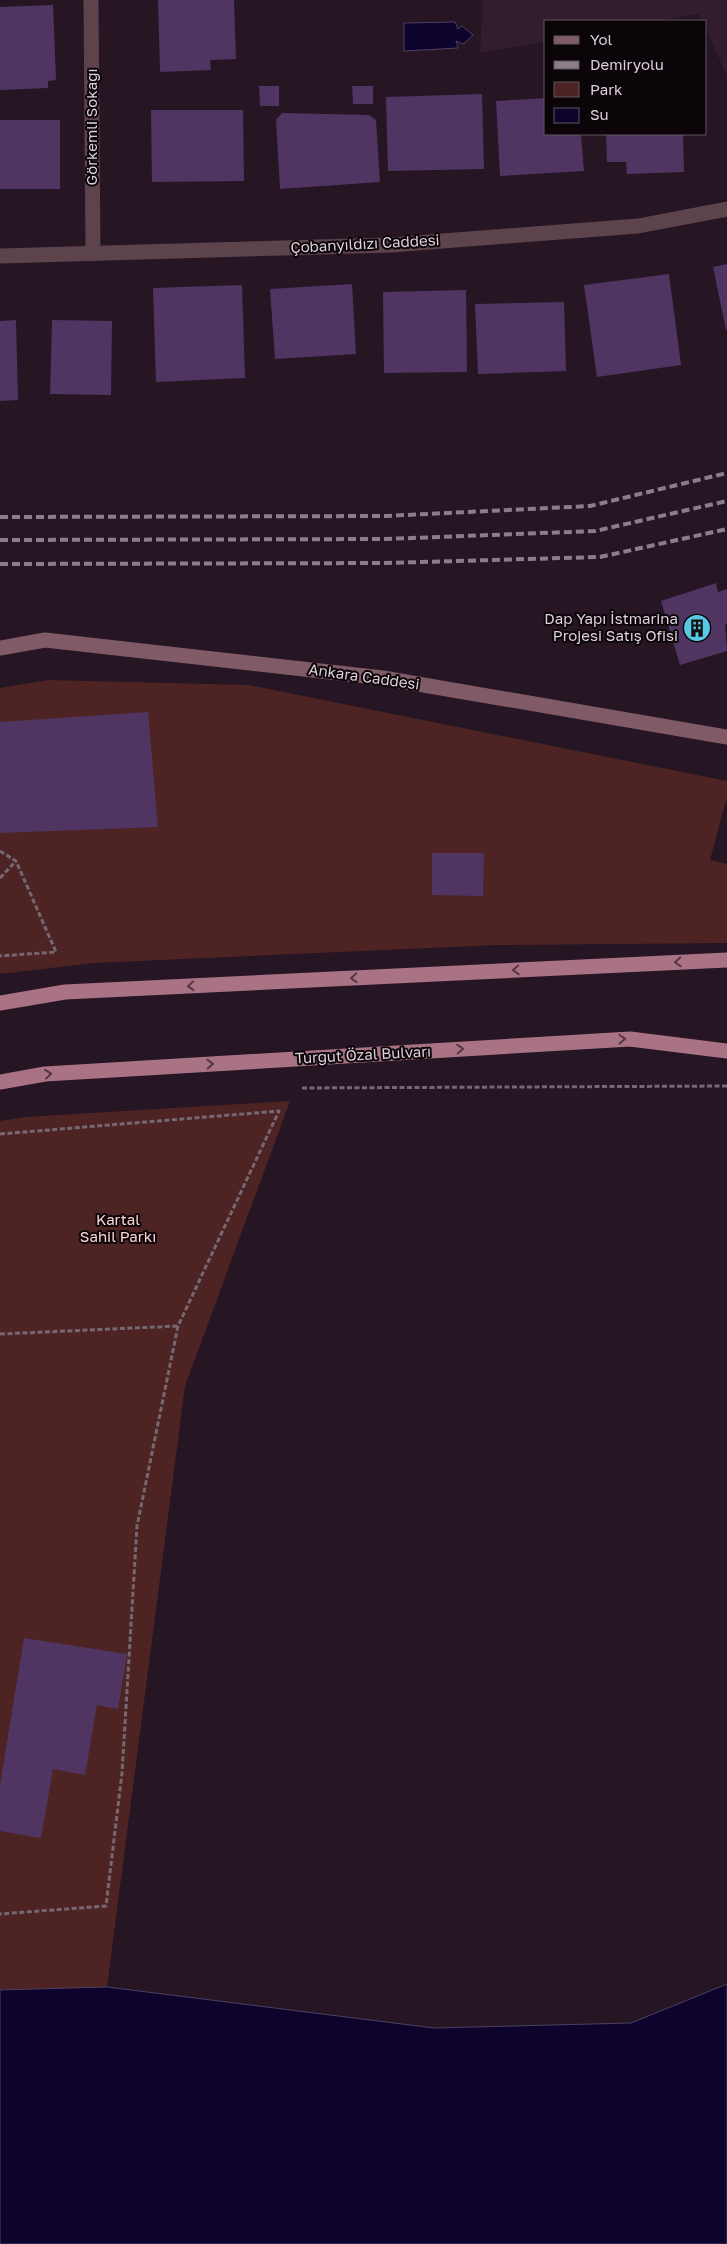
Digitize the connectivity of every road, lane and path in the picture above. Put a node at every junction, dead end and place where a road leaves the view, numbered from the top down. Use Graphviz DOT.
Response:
graph roads {
  1 [pos="91,0"];
  2 [pos="727,209"];
  3 [pos="93,254"];
  4 [pos="0,256"];
  5 [pos="0,648"];
  6 [pos="727,737"];
  7 [pos="0,851"];
  8 [pos="16,861"];
  9 [pos="0,878"];
  10 [pos="0,955"];
  11 [pos="727,960"];
  12 [pos="0,1003"];
  13 [pos="727,1051"];
  14 [pos="0,1082"];
  15 [pos="727,1086"];
  16 [pos="302,1088"];
  17 [pos="0,1134"];
  18 [pos="178,1326"];
  19 [pos="0,1334"];
  20 [pos="0,1914"];
  1 -- 3 [label="street, Görkemli Sokağı"];
  2 -- 3 [label="street, Çobanyıldızı Caddesi"];
  3 -- 4 [label="street, Çobanyıldızı Caddesi"];
  5 -- 6 [label="main road, Ankara Caddesi"];
  7 -- 8 [label="path"];
  8 -- 9 [label="path"];
  8 -- 10 [label="path"];
  11 -- 12 [label="highway, one-way"];
  14 -- 13 [label="highway, Turgut Özal Bulvarı, one-way"];
  15 -- 16 [label="path"];
  17 -- 18 [label="path"];
  18 -- 19 [label="path"];
  18 -- 20 [label="path"];
}
